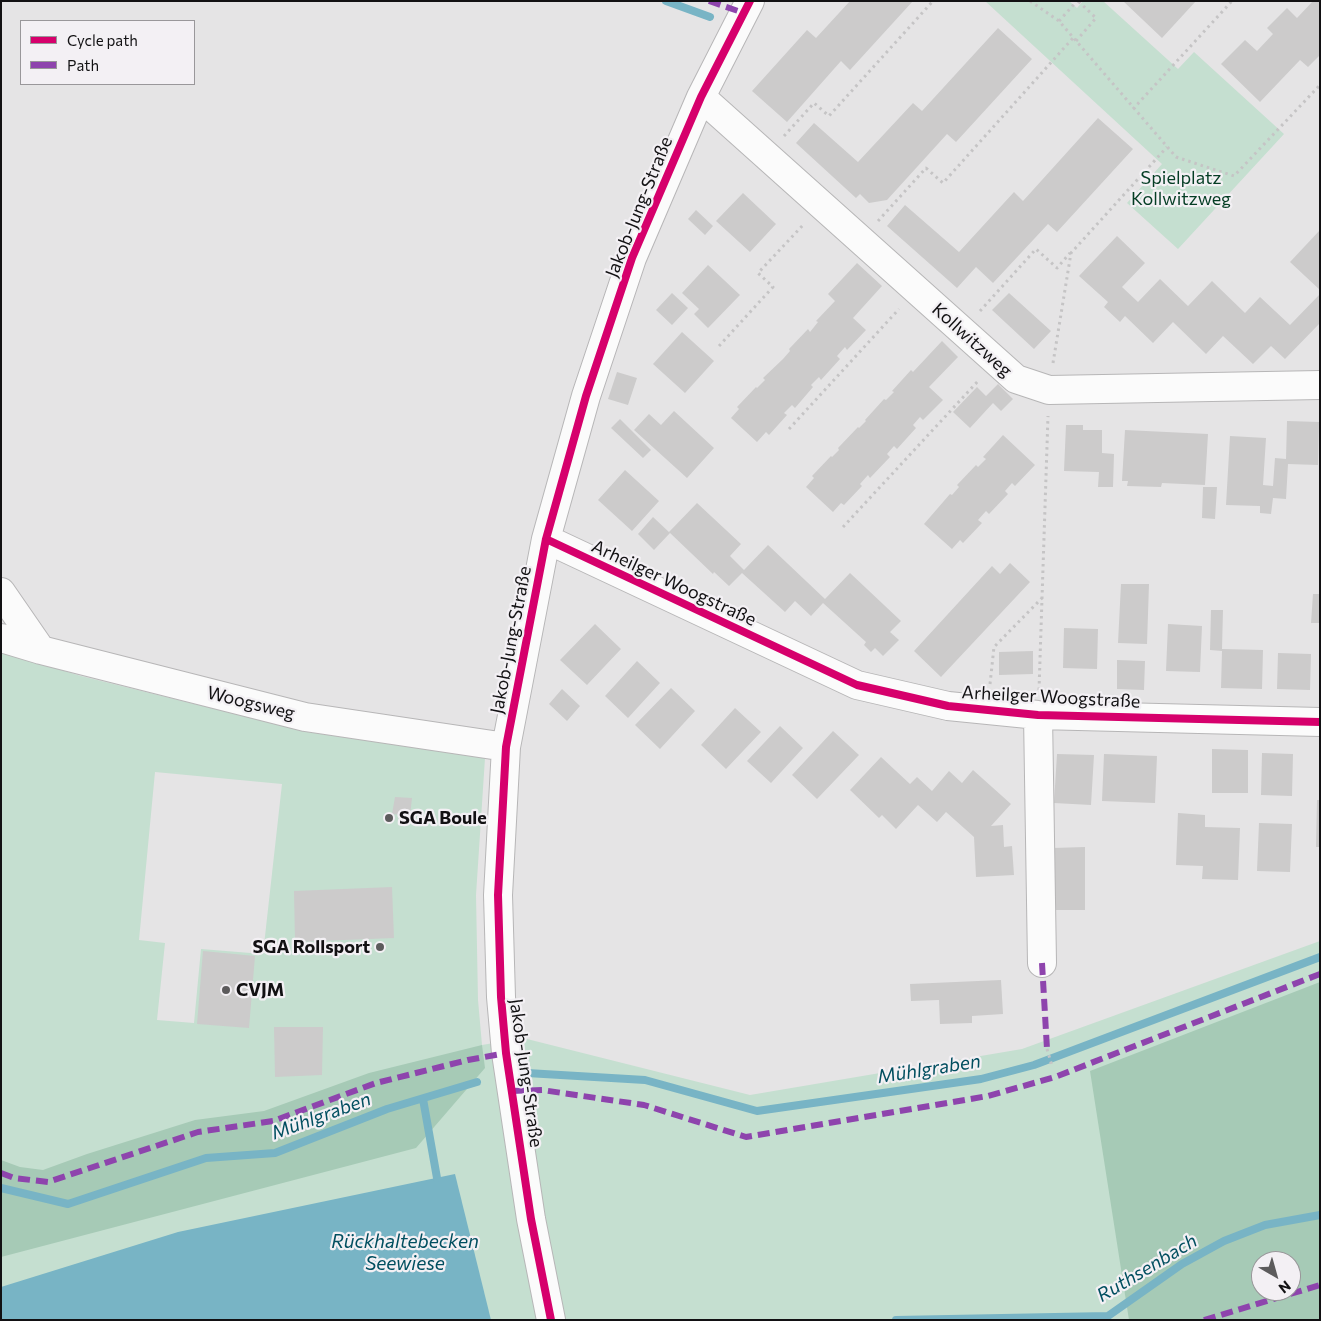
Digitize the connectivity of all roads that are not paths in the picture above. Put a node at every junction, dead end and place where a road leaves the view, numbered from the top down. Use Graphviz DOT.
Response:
graph roads {
  1 [pos="750,1"];
  2 [pos="701,97"];
  3 [pos="1320,385"];
  4 [pos="546,539"];
  5 [pos="1,592"];
  6 [pos="1,638"];
  7 [pos="41,650"];
  8 [pos="1038,715"];
  9 [pos="1320,722"];
  10 [pos="506,747"];
  11 [pos="1042,963"];
  12 [pos="551,1320"];
  1 -- 2 [label="street, Jakob-Jung-Straße"];
  2 -- 3 [label="street, Kollwitzweg"];
  2 -- 4 [label="street, Jakob-Jung-Straße"];
  4 -- 8 [label="street, Arheilger Woogstraße"];
  4 -- 10 [label="street, Jakob-Jung-Straße"];
  5 -- 7 [label="street"];
  6 -- 7 [label="street, Woogsweg"];
  7 -- 10 [label="street, Woogsweg"];
  8 -- 9 [label="street, Arheilger Woogstraße"];
  8 -- 11 [label="street, Arheilger Woogstraße"];
  10 -- 12 [label="street, Jakob-Jung-Straße"];
}
